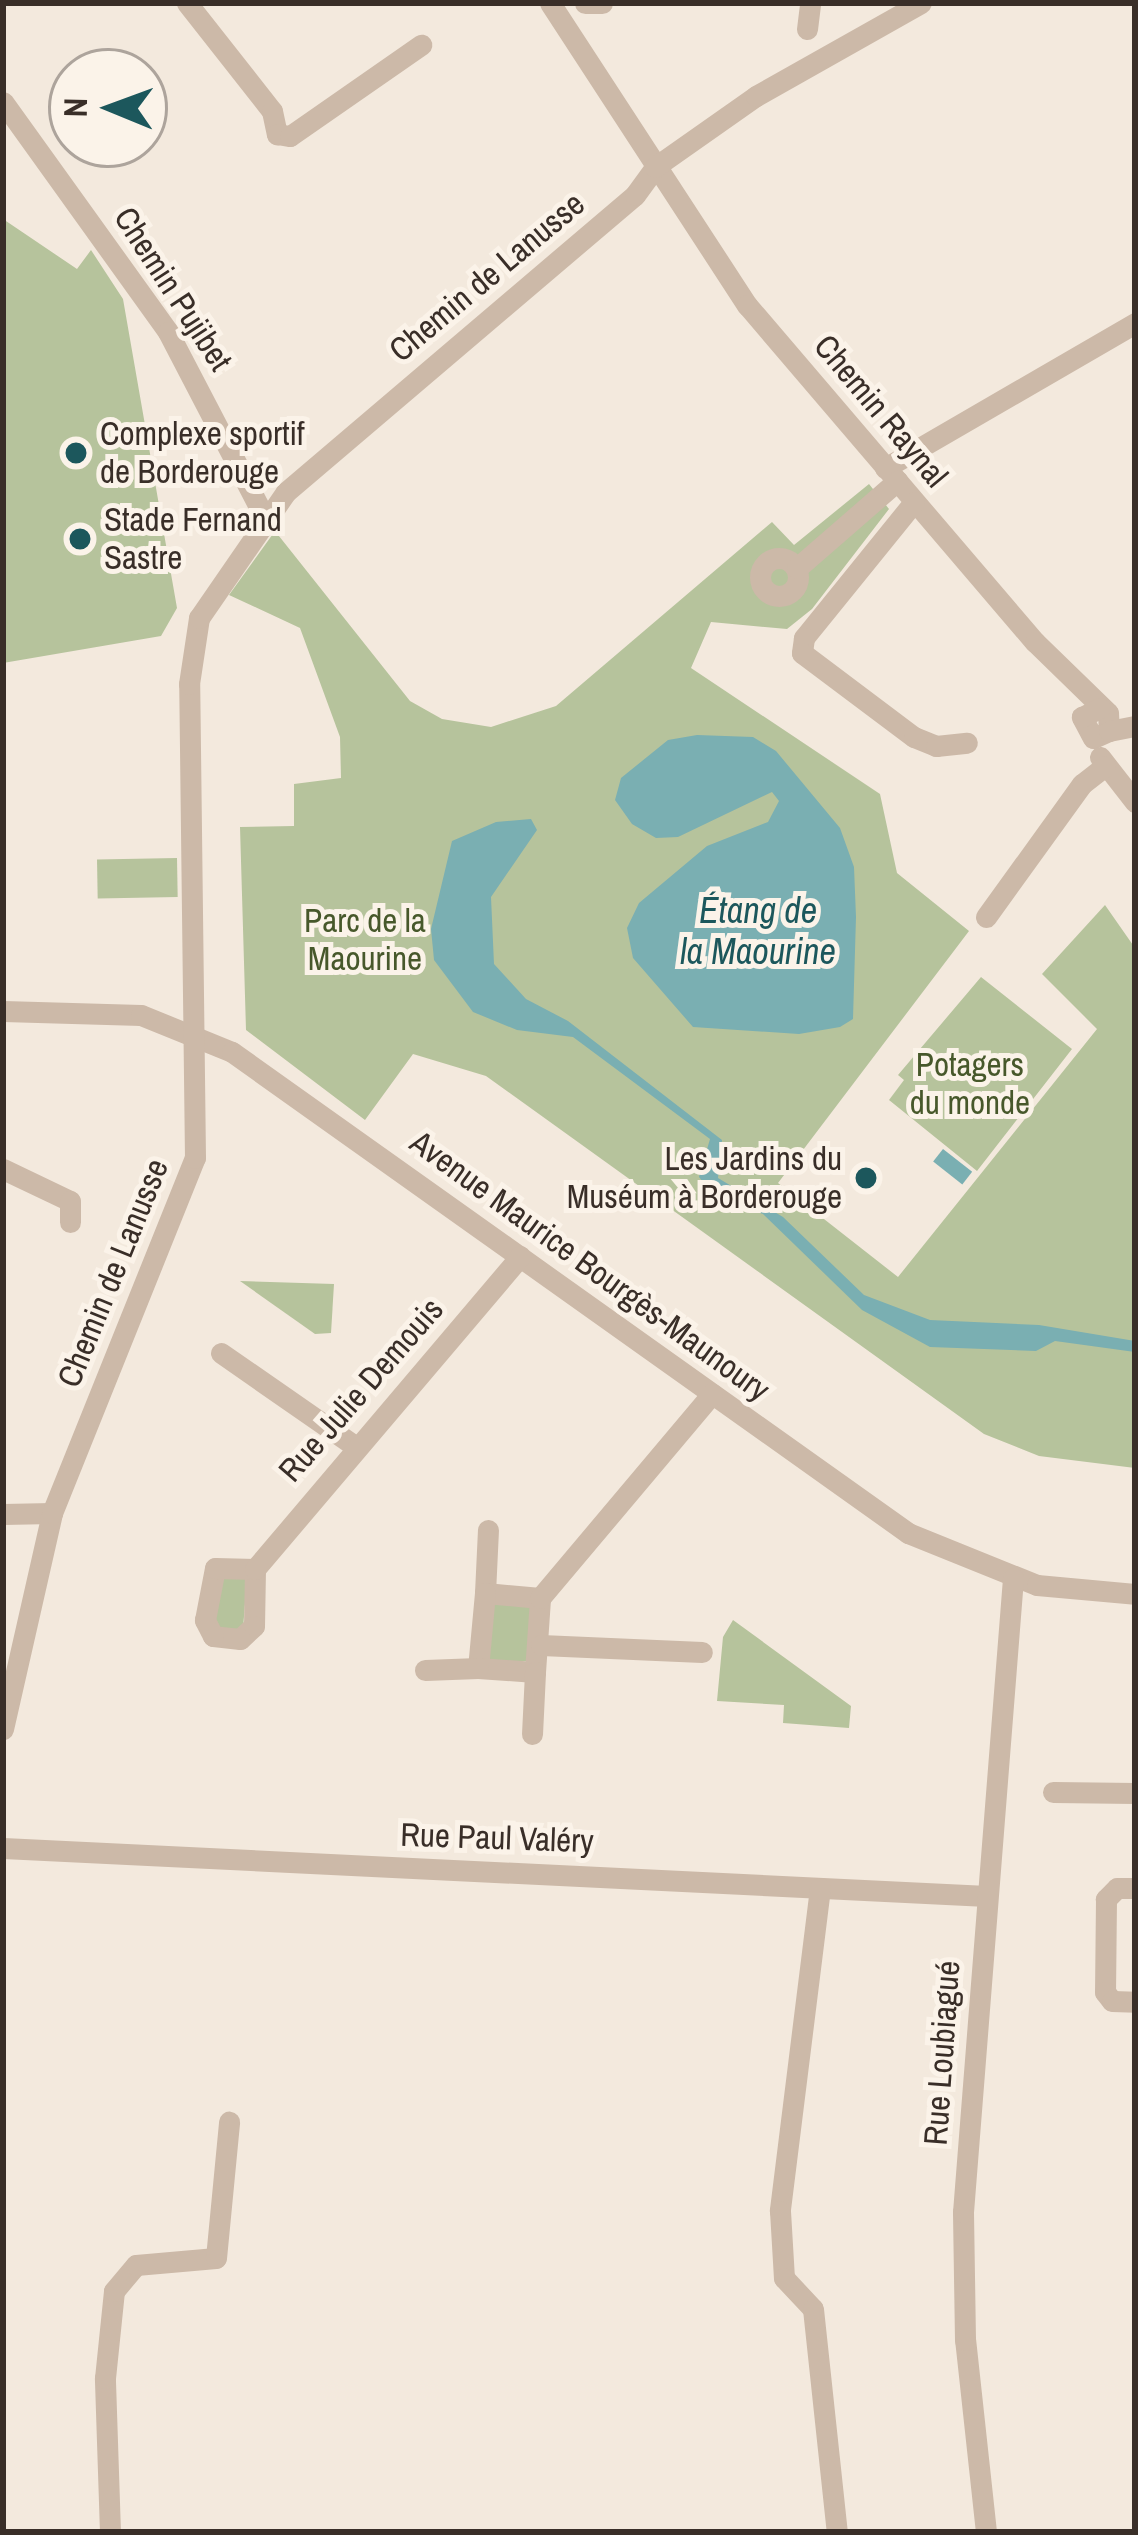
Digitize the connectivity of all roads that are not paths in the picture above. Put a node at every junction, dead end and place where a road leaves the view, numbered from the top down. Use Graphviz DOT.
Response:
graph roads {
  1 [pos="188,3"];
  2 [pos="550,3"];
  3 [pos="810,3"];
  4 [pos="921,3"];
  5 [pos="807,29"];
  6 [pos="422,45"];
  7 [pos="3,102"];
  8 [pos="655,166"];
  9 [pos="1135,322"];
  10 [pos="891,474"];
  11 [pos="914,502"];
  12 [pos="267,522"];
  13 [pos="796,568"];
  14 [pos="1099,722"];
  15 [pos="1135,724"];
  16 [pos="967,743"];
  17 [pos="1105,766"];
  18 [pos="1135,802"];
  19 [pos="986,917"];
  20 [pos="3,1011"];
  21 [pos="194,1034"];
  22 [pos="3,1169"];
  23 [pos="70,1222"];
  24 [pos="520,1256"];
  25 [pos="221,1353"];
  26 [pos="712,1394"];
  27 [pos="356,1448"];
  28 [pos="52,1513"];
  29 [pos="3,1514"];
  30 [pos="488,1530"];
  31 [pos="255,1569"];
  32 [pos="1013,1579"];
  33 [pos="485,1593"];
  34 [pos="1135,1594"];
  35 [pos="540,1598"];
  36 [pos="542,1645"];
  37 [pos="702,1652"];
  38 [pos="478,1668"];
  39 [pos="425,1670"];
  40 [pos="535,1672"];
  41 [pos="3,1730"];
  42 [pos="532,1734"];
  43 [pos="1053,1792"];
  44 [pos="1135,1793"];
  45 [pos="3,1848"];
  46 [pos="820,1888"];
  47 [pos="1135,1888"];
  48 [pos="987,1897"];
  49 [pos="1135,2002"];
  50 [pos="229,2122"];
  51 [pos="110,2532"];
  52 [pos="837,2532"];
  53 [pos="986,2532"];
  1 -- 6 [label="street"];
  2 -- 8 [label="street"];
  3 -- 5 [label="street"];
  4 -- 8 [label="street, Chemin de Lanusse"];
  7 -- 12 [label="street, Chemin Pujibet"];
  8 -- 10 [label="street, Chemin Raynal"];
  8 -- 12 [label="street, Chemin de Lanusse"];
  9 -- 10 [label="street"];
  10 -- 11 [label="street, Chemin Raynal"];
  10 -- 13 [label="street"];
  11 -- 14 [label="street, Chemin Raynal"];
  11 -- 16 [label="street"];
  12 -- 21 [label="street, Chemin de Lanusse"];
  14 -- 15 [label="street"];
  14 -- 17 [label="street, Chemin Raynal"];
  17 -- 18 [label="street, Chemin Raynal"];
  17 -- 19 [label="street"];
  20 -- 21 [label="street, Avenue Maurice Bourgès-Maunoury"];
  21 -- 24 [label="street, Avenue Maurice Bourgès-Maunoury"];
  21 -- 28 [label="street, Chemin de Lanusse"];
  22 -- 23 [label="street"];
  24 -- 26 [label="street, Avenue Maurice Bourgès-Maunoury"];
  24 -- 27 [label="street, Rue Julie Demouis"];
  25 -- 27 [label="street"];
  26 -- 32 [label="street, Avenue Maurice Bourgès-Maunoury"];
  26 -- 35 [label="street"];
  27 -- 31 [label="street, Rue Julie Demouis"];
  28 -- 29 [label="street"];
  28 -- 41 [label="street, Chemin de Lanusse"];
  30 -- 33 [label="street"];
  32 -- 34 [label="street, Avenue Maurice Bourgès-Maunoury"];
  32 -- 48 [label="street, Rue Loubiagué"];
  33 -- 35 [label="street"];
  33 -- 38 [label="street"];
  35 -- 36 [label="street"];
  36 -- 37 [label="street"];
  36 -- 40 [label="street"];
  38 -- 39 [label="street"];
  38 -- 40 [label="street"];
  40 -- 42 [label="street"];
  43 -- 44 [label="street"];
  45 -- 46 [label="street, Rue Paul Valéry"];
  46 -- 48 [label="street, Rue Paul Valéry"];
  46 -- 52 [label="street"];
  47 -- 49 [label="street"];
  48 -- 53 [label="street, Rue Loubiagué"];
  50 -- 51 [label="street"];
}
